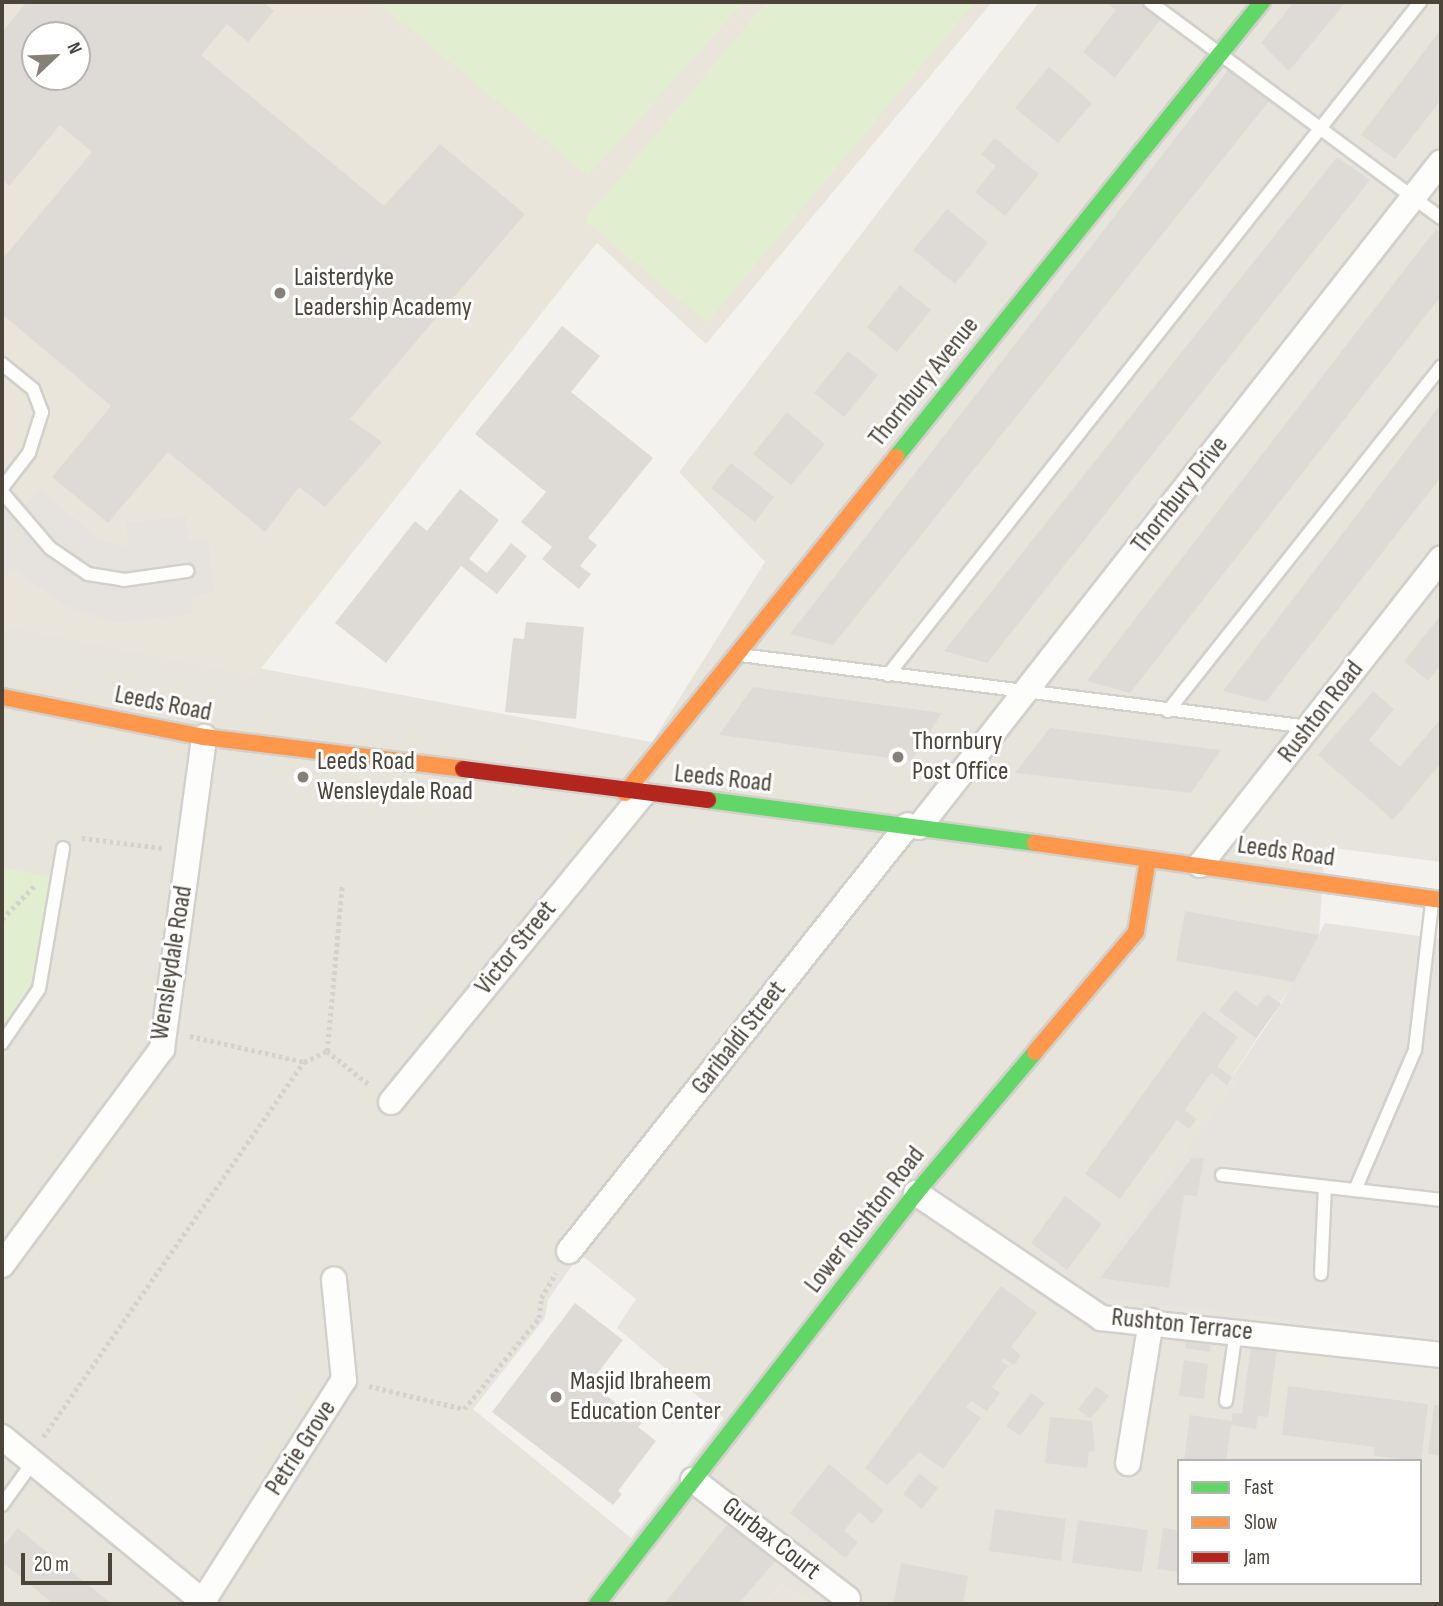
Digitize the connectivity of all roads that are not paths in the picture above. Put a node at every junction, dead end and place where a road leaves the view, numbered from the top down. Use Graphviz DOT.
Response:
graph roads {
  1 [pos="1150,2"];
  2 [pos="1262,2"];
  3 [pos="1420,2"];
  4 [pos="1220,54"];
  5 [pos="1320,128"];
  6 [pos="1441,162"];
  7 [pos="1413,197"];
  8 [pos="1441,218"];
  9 [pos="2,364"];
  10 [pos="1441,366"];
  11 [pos="2,490"];
  12 [pos="1441,559"];
  13 [pos="187,571"];
  14 [pos="736,654"];
  15 [pos="888,676"];
  16 [pos="1023,694"];
  17 [pos="2,697"];
  18 [pos="1168,710"];
  19 [pos="1309,727"];
  20 [pos="204,737"];
  21 [pos="634,794"];
  22 [pos="914,826"];
  23 [pos="63,848"];
  24 [pos="1148,859"];
  25 [pos="1200,865"];
  26 [pos="1437,900"];
  27 [pos="2,1043"];
  28 [pos="391,1102"];
  29 [pos="1222,1175"];
  30 [pos="1325,1187"];
  31 [pos="1355,1191"];
  32 [pos="916,1193"];
  33 [pos="1441,1200"];
  34 [pos="569,1251"];
  35 [pos="2,1265"];
  36 [pos="1321,1274"];
  37 [pos="334,1279"];
  38 [pos="1152,1321"];
  39 [pos="1236,1331"];
  40 [pos="1441,1355"];
  41 [pos="1226,1401"];
  42 [pos="2,1437"];
  43 [pos="31,1461"];
  44 [pos="1128,1463"];
  45 [pos="693,1479"];
  46 [pos="2,1505"];
  47 [pos="848,1602"];
  48 [pos="204,1603"];
  49 [pos="597,1604"];
  1 -- 4 [label="lane"];
  2 -- 4 [label="main road, Thornbury Avenue"];
  3 -- 5 [label="lane"];
  4 -- 5 [label="lane"];
  4 -- 14 [label="main road, Thornbury Avenue"];
  5 -- 7 [label="lane"];
  5 -- 15 [label="lane"];
  6 -- 7 [label="street, Thornbury Drive"];
  7 -- 8 [label="lane"];
  7 -- 16 [label="street, Thornbury Drive"];
  9 -- 11 [label="lane"];
  10 -- 18 [label="lane"];
  11 -- 13 [label="lane"];
  12 -- 19 [label="street, Rushton Road"];
  14 -- 15 [label="lane"];
  14 -- 21 [label="main road, Thornbury Avenue"];
  15 -- 16 [label="lane"];
  16 -- 18 [label="lane"];
  16 -- 22 [label="street, Thornbury Drive"];
  17 -- 20 [label="main road, Leeds Road"];
  18 -- 19 [label="lane"];
  19 -- 25 [label="street, Rushton Road"];
  20 -- 21 [label="main road, Leeds Road"];
  20 -- 35 [label="street, Wensleydale Road"];
  21 -- 22 [label="main road, Leeds Road"];
  21 -- 28 [label="street, Victor Street"];
  22 -- 24 [label="main road, Leeds Road"];
  22 -- 34 [label="street, Garibaldi Street"];
  23 -- 27 [label="lane"];
  24 -- 25 [label="main road, Leeds Road"];
  24 -- 32 [label="main road, Lower Rushton Road"];
  25 -- 26 [label="main road, Leeds Road"];
  26 -- 31 [label="lane"];
  29 -- 30 [label="lane"];
  30 -- 31 [label="lane"];
  30 -- 36 [label="lane"];
  31 -- 33 [label="lane"];
  32 -- 38 [label="street, Rushton Terrace"];
  32 -- 45 [label="main road, Lower Rushton Road"];
  37 -- 48 [label="street, Petrie Grove"];
  38 -- 39 [label="street, Rushton Terrace"];
  38 -- 44 [label="street"];
  39 -- 40 [label="street, Rushton Terrace"];
  39 -- 41 [label="lane"];
  42 -- 43 [label="street"];
  43 -- 46 [label="lane"];
  43 -- 48 [label="street"];
  45 -- 47 [label="street, Gurbax Court"];
  45 -- 49 [label="main road, Lower Rushton Road"];
}
